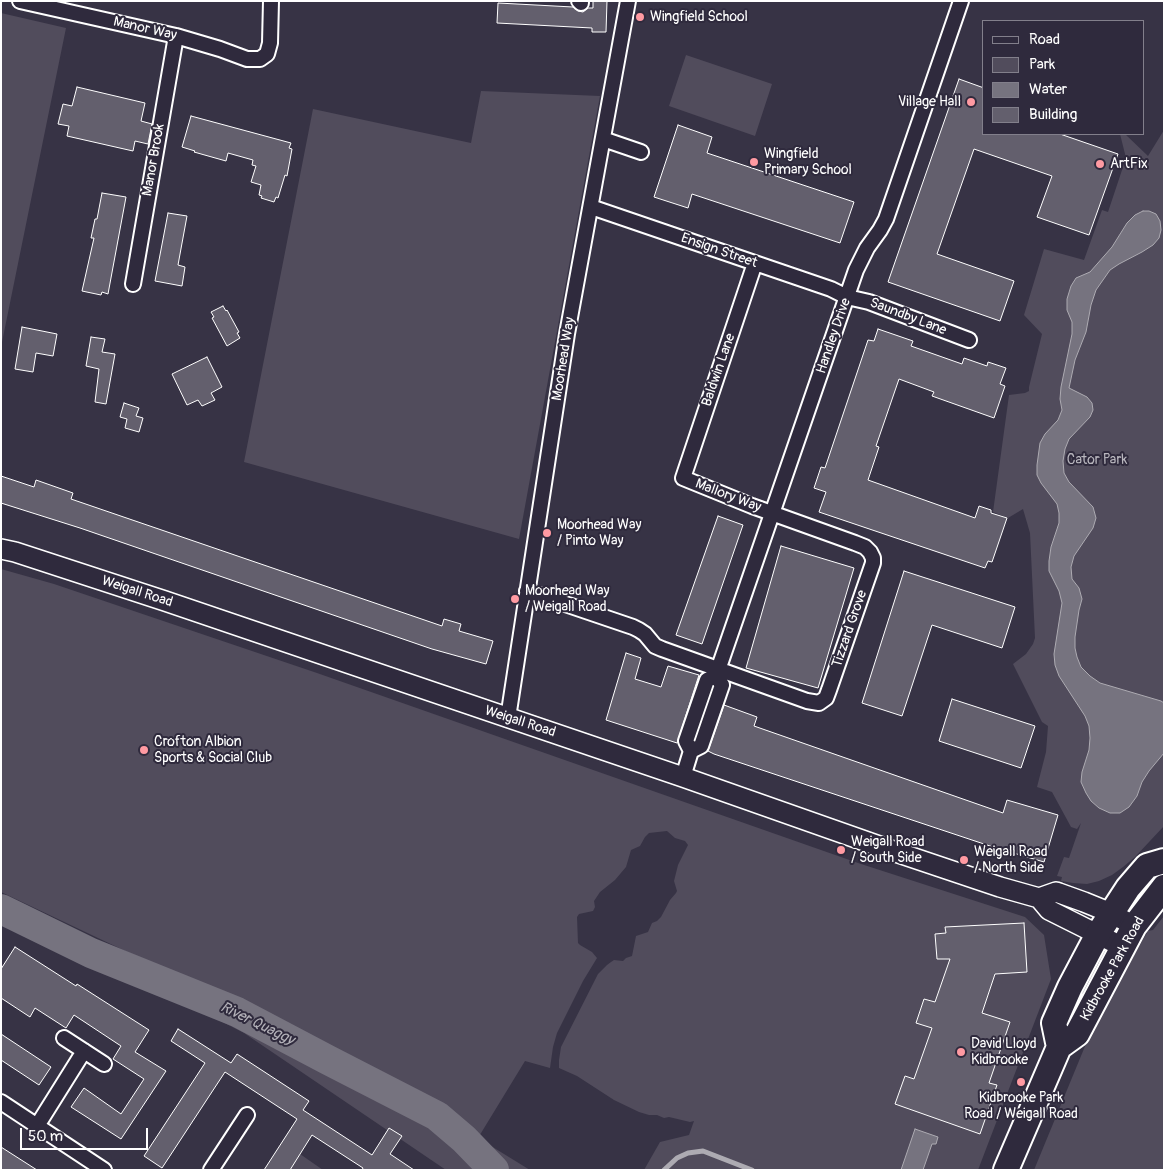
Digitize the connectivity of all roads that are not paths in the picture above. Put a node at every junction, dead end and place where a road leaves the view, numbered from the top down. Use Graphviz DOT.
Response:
graph roads {
  1 [pos="20,1"];
  2 [pos="271,1"];
  3 [pos="628,1"];
  4 [pos="961,1"];
  5 [pos="176,36"];
  6 [pos="603,139"];
  7 [pos="641,152"];
  8 [pos="591,207"];
  9 [pos="755,263"];
  10 [pos="133,284"];
  11 [pos="847,297"];
  12 [pos="969,340"];
  13 [pos="683,478"];
  14 [pos="773,513"];
  15 [pos="1,549"];
  16 [pos="527,591"];
  17 [pos="717,673"];
  18 [pos="508,718"];
  19 [pos="683,777"];
  20 [pos="1164,861"];
  21 [pos="1164,887"];
  22 [pos="1039,898"];
  23 [pos="1111,913"];
  24 [pos="1134,926"];
  25 [pos="1098,934"];
  26 [pos="1123,947"];
  27 [pos="64,1038"];
  28 [pos="1059,1047"];
  29 [pos="84,1051"];
  30 [pos="104,1064"];
  31 [pos="1,1102"];
  32 [pos="247,1115"];
  33 [pos="37,1126"];
  34 [pos="104,1170"];
  35 [pos="212,1170"];
  36 [pos="1006,1170"];
  1 -- 5 [label="street, Manor Way"];
  2 -- 5 [label="street, Manor Way"];
  3 -- 6 [label="street, Moorhead Way"];
  4 -- 11 [label="street, Handley Drive"];
  5 -- 10 [label="street, Manor Brook"];
  6 -- 7 [label="street"];
  6 -- 8 [label="street, Moorhead Way"];
  8 -- 9 [label="street, Ensign Street"];
  8 -- 16 [label="street, Moorhead Way"];
  9 -- 11 [label="street, Ensign Street"];
  9 -- 13 [label="street, Baldwin Lane"];
  11 -- 12 [label="street, Saundby Lane"];
  11 -- 14 [label="street, Handley Drive"];
  13 -- 14 [label="street, Mallory Way"];
  14 -- 17 [label="street, Handley Drive"];
  14 -- 17 [label="street, Tizzard Grove"];
  15 -- 18 [label="street, Weigall Road"];
  16 -- 17 [label="street"];
  16 -- 18 [label="street, Moorhead Way"];
  17 -- 19 [label="street, Handley Drive"];
  18 -- 19 [label="street, Weigall Road"];
  19 -- 22 [label="street, Weigall Road"];
  20 -- 23 [label="highway, Kidbrooke Park Road"];
  21 -- 24 [label="highway, Kidbrooke Park Road"];
  22 -- 23 [label="street, Weigall Road"];
  22 -- 25 [label="street, Weigall Road"];
  23 -- 24 [label="street, Weigall Road"];
  23 -- 25 [label="highway, Kidbrooke Park Road"];
  24 -- 26 [label="highway, Kidbrooke Park Road"];
  25 -- 26 [label="street, Weigall Road"];
  25 -- 28 [label="highway, Kidbrooke Park Road"];
  26 -- 28 [label="highway, Kidbrooke Park Road"];
  27 -- 29 [label="street"];
  28 -- 36 [label="highway, Kidbrooke Park Road"];
  29 -- 30 [label="street"];
  29 -- 33 [label="street"];
  31 -- 33 [label="street"];
  32 -- 35 [label="street"];
  33 -- 34 [label="street"];
}
